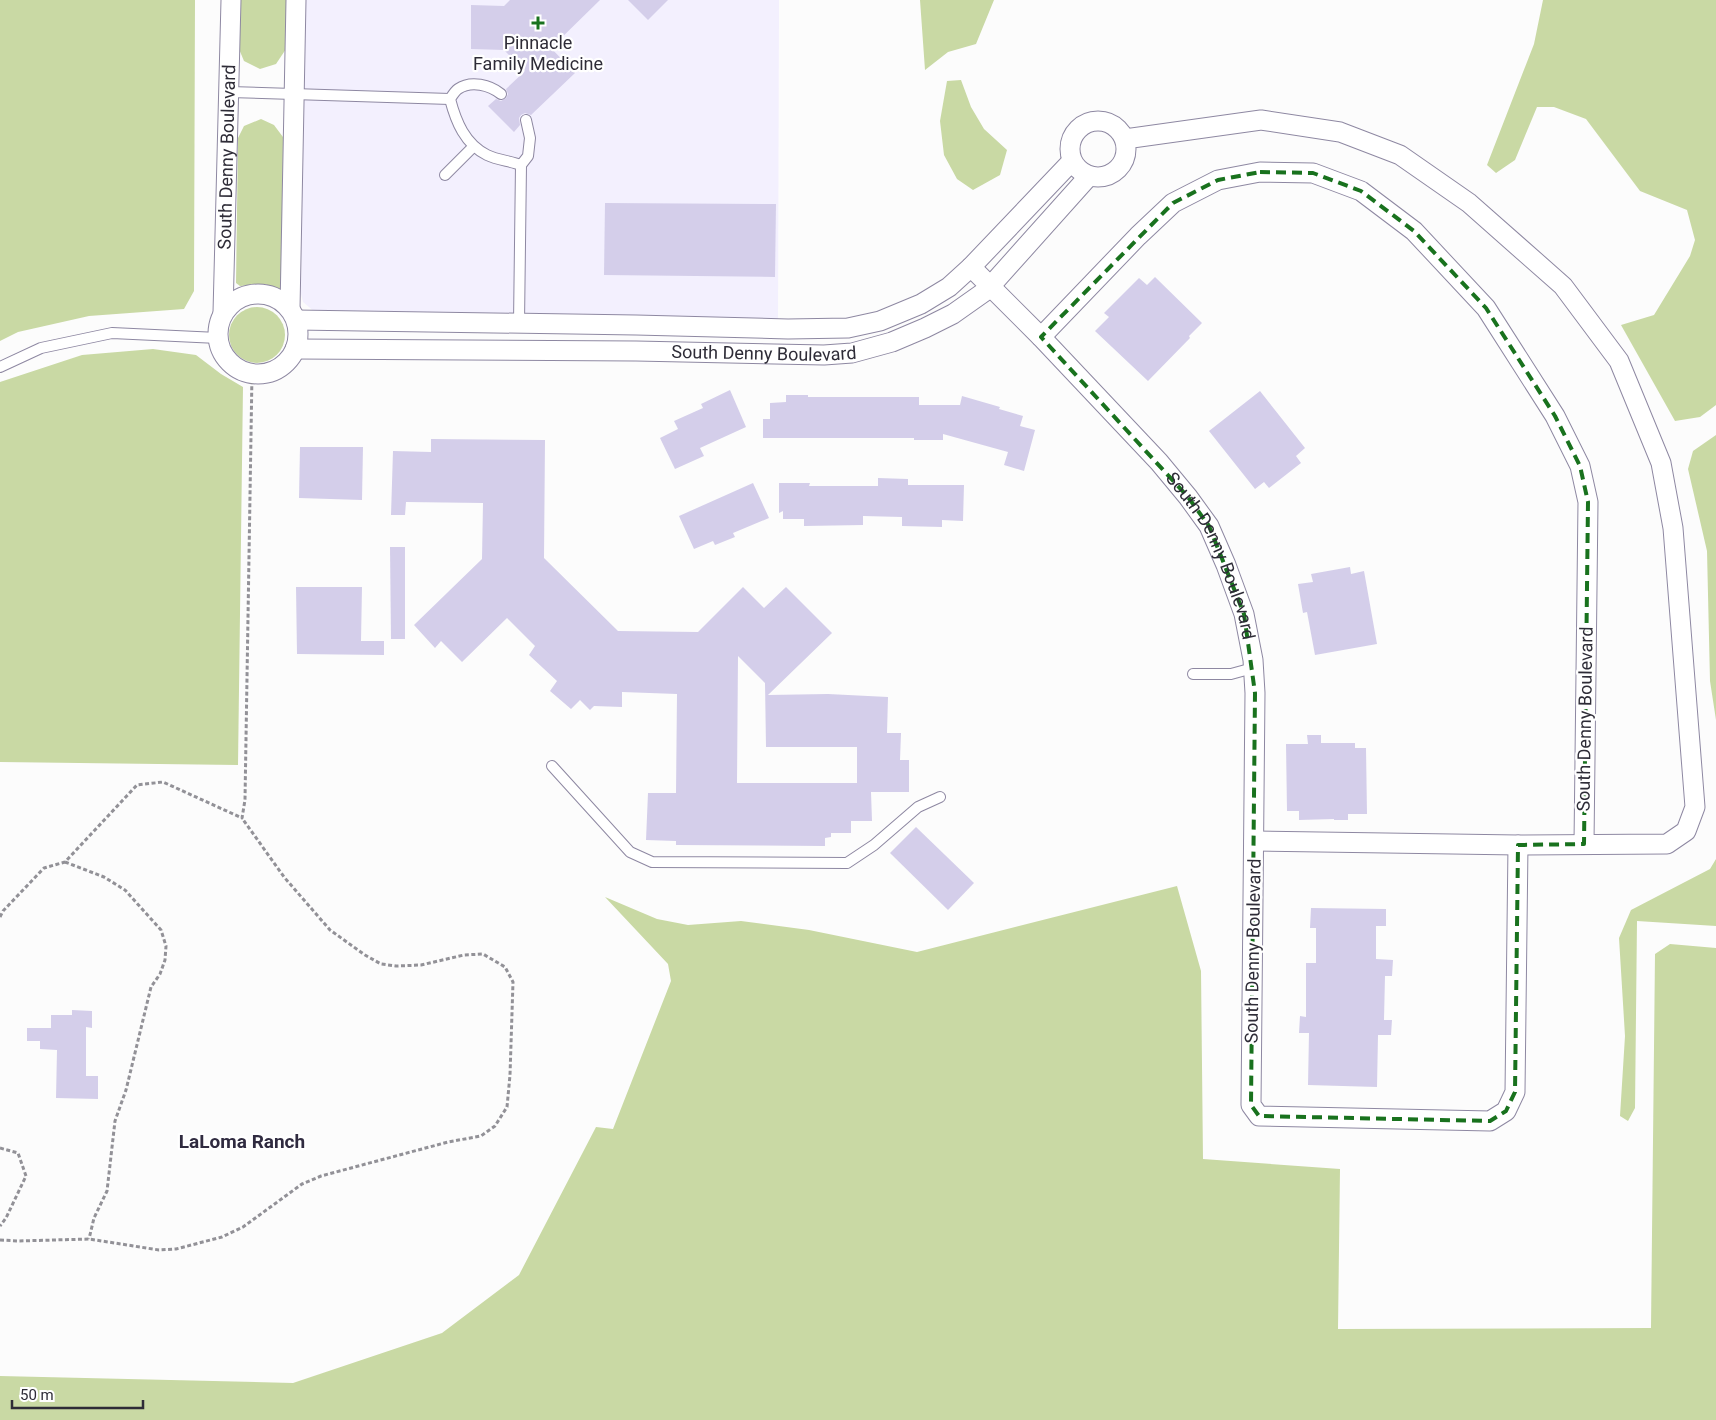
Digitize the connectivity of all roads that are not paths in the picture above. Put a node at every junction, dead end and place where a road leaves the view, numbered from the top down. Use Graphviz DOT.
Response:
graph roads {
  1 [pos="231,0"];
  2 [pos="296,0"];
  3 [pos="229,92"];
  4 [pos="294,94"];
  5 [pos="501,94"];
  6 [pos="450,99"];
  7 [pos="526,120"];
  8 [pos="1125,138"];
  9 [pos="473,147"];
  10 [pos="1072,161"];
  11 [pos="521,165"];
  12 [pos="445,174"];
  13 [pos="1089,176"];
  14 [pos="971,267"];
  15 [pos="990,286"];
  16 [pos="224,313"];
  17 [pos="293,314"];
  18 [pos="382,321"];
  19 [pos="519,323"];
  20 [pos="218,338"];
  21 [pos="1041,338"];
  22 [pos="296,349"];
  23 [pos="382,350"];
  24 [pos="519,351"];
  25 [pos="0,367"];
  26 [pos="1253,668"];
  27 [pos="1193,674"];
  28 [pos="552,766"];
  29 [pos="940,797"];
  30 [pos="1254,841"];
  31 [pos="1584,844"];
  32 [pos="1518,845"];
  1 -- 3 [label="street, South Denny Boulevard"];
  2 -- 4 [label="street"];
  3 -- 4 [label="lane"];
  3 -- 16 [label="street, South Denny Boulevard"];
  4 -- 6 [label="lane"];
  4 -- 17 [label="street"];
  5 -- 6 [label="lane"];
  6 -- 9 [label="lane"];
  7 -- 11 [label="lane"];
  8 -- 10 [label="street"];
  8 -- 13 [label="street"];
  8 -- 31 [label="street"];
  9 -- 11 [label="lane"];
  9 -- 12 [label="lane"];
  10 -- 13 [label="street"];
  10 -- 14 [label="street, South Denny Boulevard"];
  11 -- 19 [label="lane"];
  13 -- 15 [label="street, South Denny Boulevard"];
  14 -- 15 [label="street, South Denny Boulevard"];
  14 -- 19 [label="street, South Denny Boulevard"];
  15 -- 21 [label="street, South Denny Boulevard"];
  15 -- 24 [label="street, South Denny Boulevard"];
  16 -- 17 [label="street"];
  16 -- 20 [label="street, South Denny Boulevard"];
  17 -- 18 [label="street, South Denny Boulevard"];
  17 -- 22 [label="street"];
  18 -- 19 [label="street, South Denny Boulevard"];
  18 -- 23 [label="street"];
  19 -- 24 [label="street"];
  20 -- 22 [label="street"];
  20 -- 25 [label="lane"];
  21 -- 26 [label="street, South Denny Boulevard"];
  21 -- 31 [label="street, South Denny Boulevard"];
  22 -- 23 [label="street, South Denny Boulevard"];
  23 -- 24 [label="street, South Denny Boulevard"];
  26 -- 27 [label="lane"];
  26 -- 30 [label="street, South Denny Boulevard"];
  28 -- 29 [label="lane"];
  30 -- 32 [label="street"];
  30 -- 32 [label="street, South Denny Boulevard"];
  31 -- 32 [label="street"];
}
